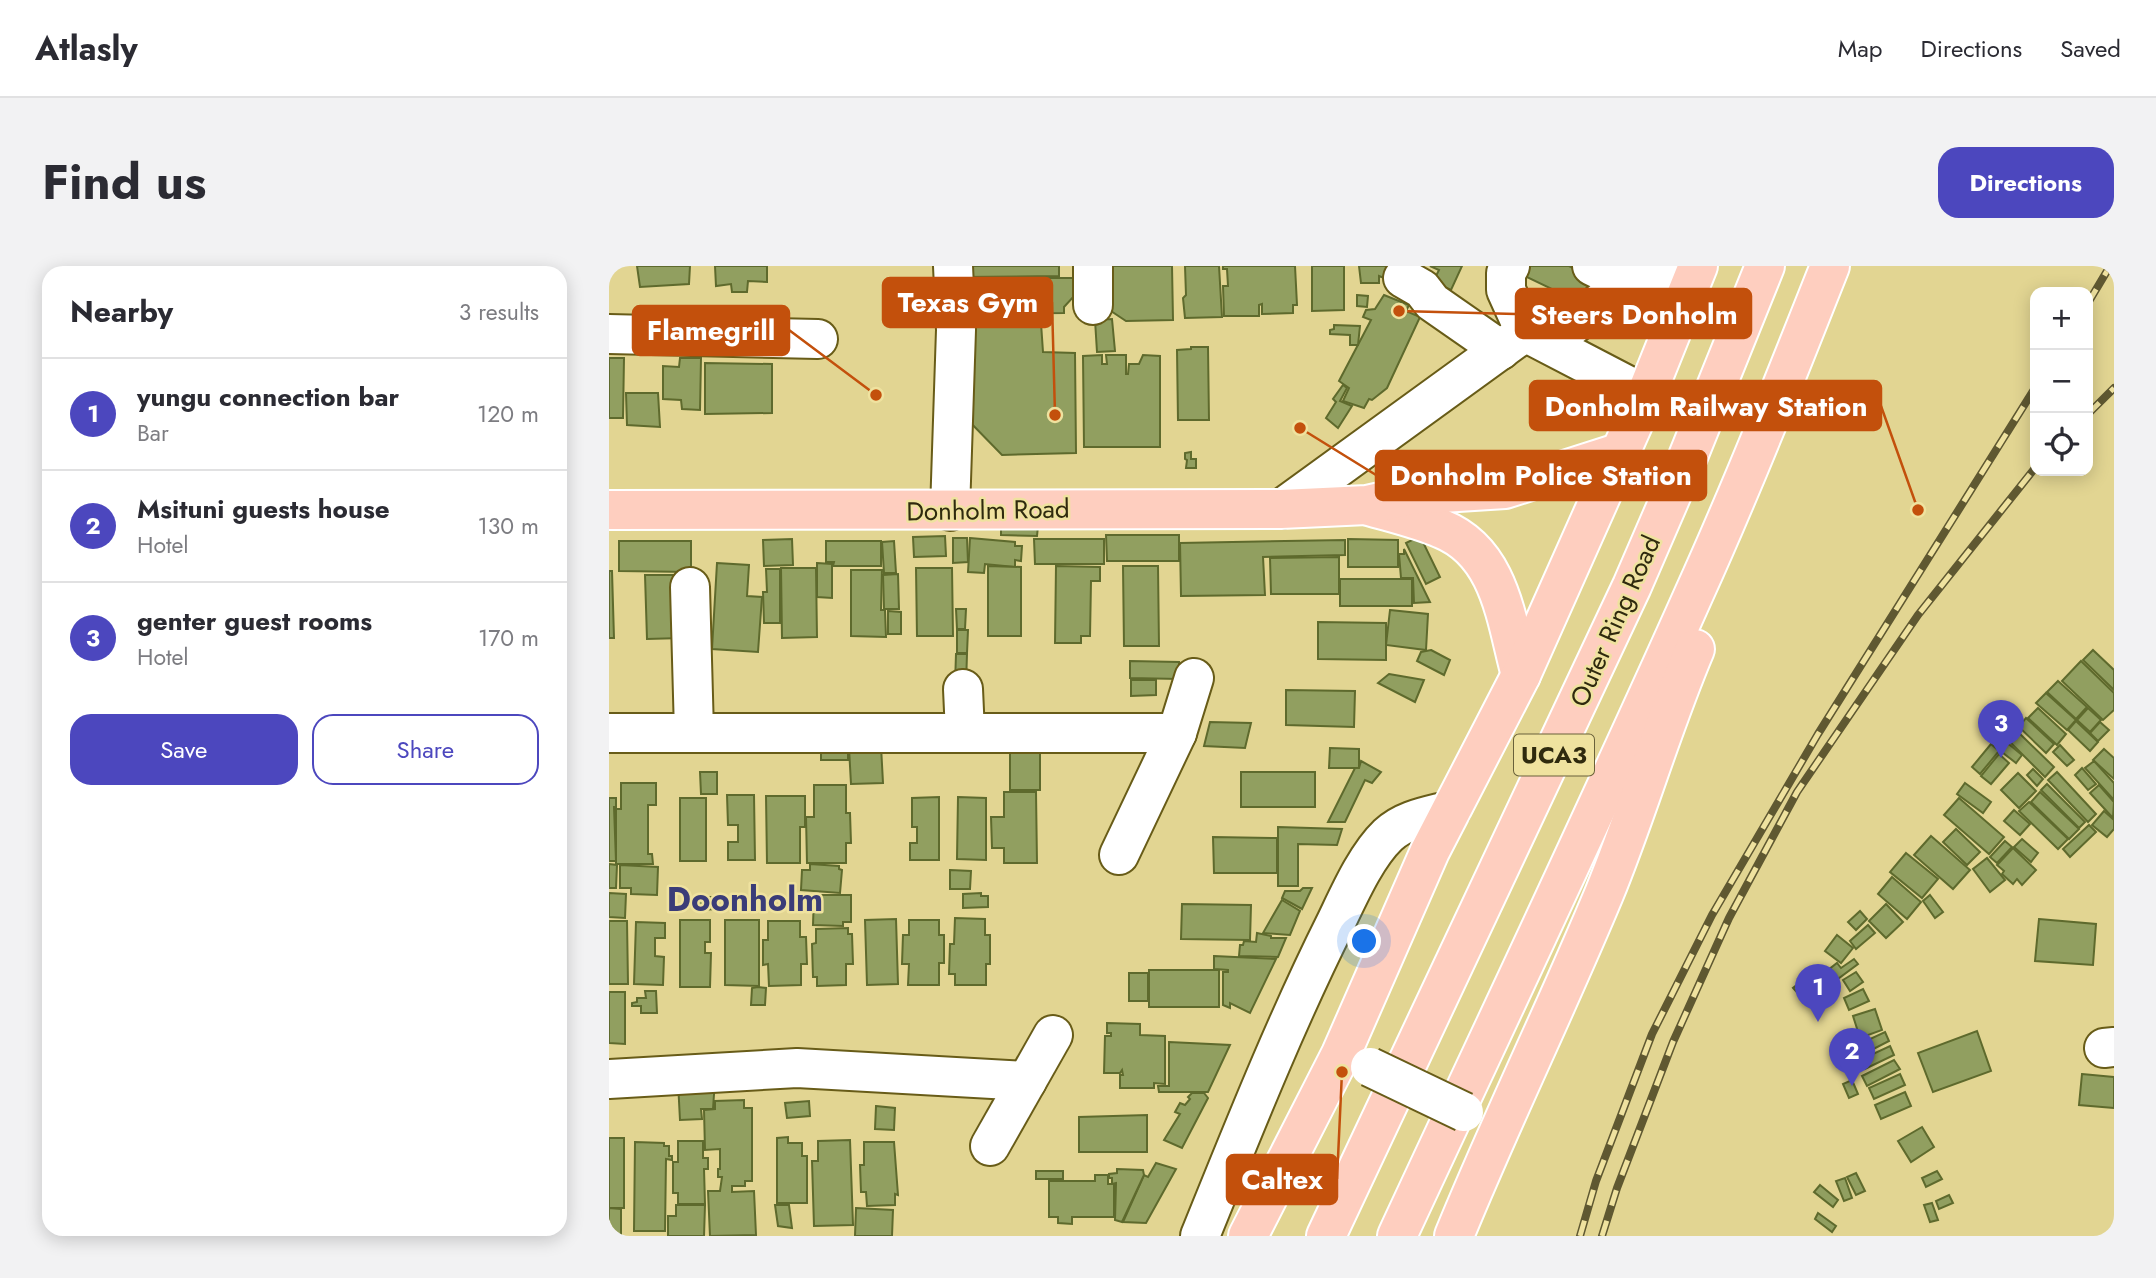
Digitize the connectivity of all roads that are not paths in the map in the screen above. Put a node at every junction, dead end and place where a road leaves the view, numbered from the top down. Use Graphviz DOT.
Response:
graph roads {
  1 [pos="953,266"];
  2 [pos="1093,266"];
  3 [pos="1510,266"];
  4 [pos="1765,266"];
  5 [pos="1830,266"];
  6 [pos="1851,266"];
  7 [pos="1609,274"];
  8 [pos="1694,276"];
  9 [pos="1403,278"];
  10 [pos="1093,305"];
  11 [pos="609,334"];
  12 [pos="818,339"];
  13 [pos="1513,341"];
  14 [pos="1646,395"];
  15 [pos="1621,452"];
  16 [pos="1367,505"];
  17 [pos="1282,509"];
  18 [pos="609,510"];
  19 [pos="950,511"];
  20 [pos="690,587"];
  21 [pos="1521,675"];
  22 [pos="1194,678"];
  23 [pos="963,689"];
  24 [pos="694,732"];
  25 [pos="609,733"];
  26 [pos="965,733"];
  27 [pos="1177,733"];
  28 [pos="1451,810"];
  29 [pos="1119,856"];
  30 [pos="1053,1035"];
  31 [pos="1356,1060"];
  32 [pos="609,1079"];
  33 [pos="1027,1081"];
  34 [pos="1499,1128"];
  35 [pos="990,1146"];
  36 [pos="1200,1236"];
  37 [pos="1248,1236"];
  38 [pos="1326,1236"];
  39 [pos="1397,1236"];
  40 [pos="1454,1236"];
  1 -- 19 [label="street"];
  2 -- 10 [label="street"];
  3 -- 13 [label="street"];
  4 -- 38 [label="main road, Outer Ring Road / UCA3"];
  5 -- 39 [label="main road, UCA3"];
  6 -- 34 [label="main road"];
  7 -- 8 [label="street"];
  7 -- 13 [label="street"];
  8 -- 14 [label="main road, UCA3"];
  9 -- 13 [label="street"];
  11 -- 12 [label="street"];
  13 -- 14 [label="street"];
  13 -- 17 [label="street"];
  14 -- 15 [label="main road, UCA3"];
  15 -- 16 [label="main road"];
  15 -- 21 [label="main road, UCA3"];
  16 -- 17 [label="main road, Donholm Road"];
  16 -- 21 [label="main road"];
  17 -- 19 [label="main road, Donholm Road"];
  18 -- 19 [label="main road, Donholm Road"];
  20 -- 24 [label="street"];
  21 -- 28 [label="main road, UCA3"];
  22 -- 27 [label="street"];
  23 -- 26 [label="street"];
  24 -- 25 [label="street"];
  24 -- 26 [label="street"];
  26 -- 27 [label="street"];
  27 -- 29 [label="street"];
  28 -- 31 [label="main road, UCA3"];
  28 -- 36 [label="street"];
  30 -- 33 [label="street"];
  31 -- 34 [label="street, bridge"];
  31 -- 37 [label="main road, UCA3"];
  32 -- 33 [label="street"];
  33 -- 35 [label="street"];
  34 -- 40 [label="main road"];
}
